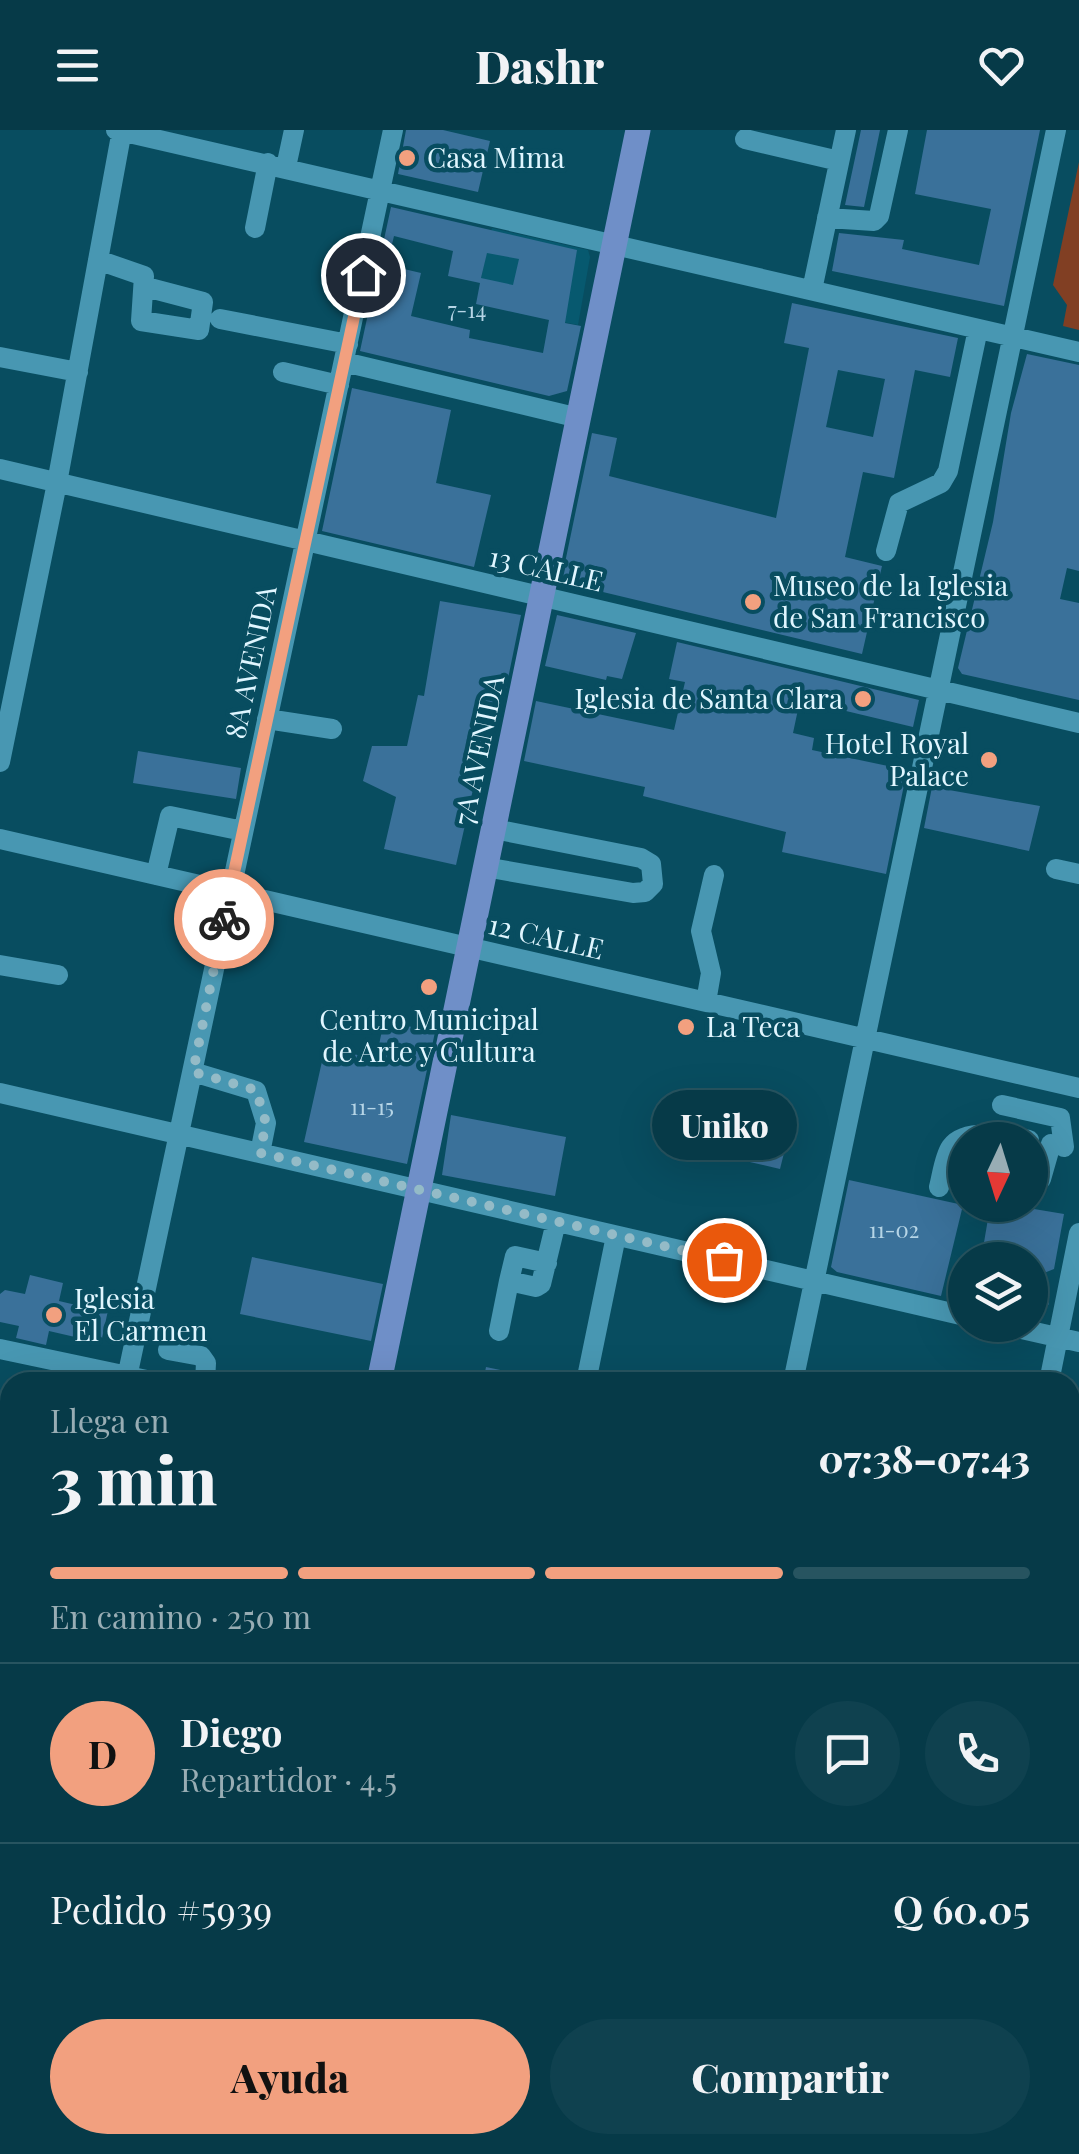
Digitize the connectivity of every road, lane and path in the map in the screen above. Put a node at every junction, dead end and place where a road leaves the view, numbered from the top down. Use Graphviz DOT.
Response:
graph roads {
  1 [pos="120,130"];
  2 [pos="294,130"];
  3 [pos="394,130"];
  4 [pos="638,130"];
  5 [pos="846,130"];
  6 [pos="898,130"];
  7 [pos="1056,130"];
  8 [pos="745,138"];
  9 [pos="840,161"];
  10 [pos="277,165"];
  11 [pos="382,188"];
  12 [pos="827,218"];
  13 [pos="255,228"];
  14 [pos="615,243"];
  15 [pos="98,260"];
  16 [pos="146,287"];
  17 [pos="812,290"];
  18 [pos="220,319"];
  19 [pos="978,329"];
  20 [pos="1012,337"];
  21 [pos="1079,352"];
  22 [pos="346,353"];
  23 [pos="0,357"];
  24 [pos="78,372"];
  25 [pos="283,372"];
  26 [pos="339,384"];
  27 [pos="579,418"];
  28 [pos="0,470"];
  29 [pos="58,483"];
  30 [pos="306,541"];
  31 [pos="886,550"];
  32 [pos="542,596"];
  33 [pos="938,690"];
  34 [pos="267,719"];
  35 [pos="1079,723"];
  36 [pos="332,729"];
  37 [pos="0,762"];
  38 [pos="494,829"];
  39 [pos="243,831"];
  40 [pos="0,840"];
  41 [pos="485,867"];
  42 [pos="1056,869"];
  43 [pos="1079,874"];
  44 [pos="156,875"];
  45 [pos="714,875"];
  46 [pos="230,892"];
  47 [pos="469,948"];
  48 [pos="0,964"];
  49 [pos="58,975"];
  50 [pos="706,1002"];
  51 [pos="865,1039"];
  52 [pos="193,1072"];
  53 [pos="1008,1072"];
  54 [pos="1079,1088"];
  55 [pos="0,1092"];
  56 [pos="1002,1105"];
  57 [pos="999,1122"];
  58 [pos="180,1134"];
  59 [pos="1051,1144"];
  60 [pos="260,1153"];
  61 [pos="948,1156"];
  62 [pos="940,1187"];
  63 [pos="419,1190"];
  64 [pos="556,1222"];
  65 [pos="1079,1233"];
  66 [pos="616,1236"];
  67 [pos="814,1281"];
  68 [pos="948,1312"];
  69 [pos="499,1331"];
  70 [pos="1048,1336"];
  71 [pos="1058,1338"];
  72 [pos="1079,1342"];
  73 [pos="0,1350"];
  74 [pos="168,1350"];
  75 [pos="96,1372"];
  76 [pos="128,1372"];
  77 [pos="205,1372"];
  78 [pos="381,1372"];
  79 [pos="588,1372"];
  80 [pos="795,1372"];
  81 [pos="1051,1372"];
  1 -- 10 [label="street"];
  1 -- 15 [label="street"];
  2 -- 10 [label="street"];
  3 -- 11 [label="street, 8A AVENIDA"];
  4 -- 14 [label="main road, 7A AVENIDA"];
  5 -- 9 [label="street"];
  6 -- 12 [label="street"];
  7 -- 20 [label="street"];
  8 -- 9 [label="street"];
  9 -- 12 [label="street"];
  10 -- 11 [label="street"];
  10 -- 13 [label="street"];
  11 -- 14 [label="street"];
  11 -- 22 [label="street, 8A AVENIDA"];
  12 -- 17 [label="street"];
  14 -- 17 [label="street"];
  14 -- 27 [label="main road, 7A AVENIDA"];
  15 -- 16 [label="street"];
  15 -- 24 [label="street"];
  17 -- 19 [label="street"];
  18 -- 22 [label="street"];
  19 -- 20 [label="street"];
  19 -- 31 [label="street"];
  20 -- 21 [label="street"];
  20 -- 33 [label="street"];
  22 -- 26 [label="street, 8A AVENIDA"];
  22 -- 27 [label="street"];
  23 -- 24 [label="street"];
  24 -- 29 [label="street"];
  25 -- 26 [label="street"];
  26 -- 30 [label="street, 8A AVENIDA"];
  27 -- 32 [label="main road, 7A AVENIDA"];
  28 -- 29 [label="street, 13 CALLE"];
  29 -- 30 [label="street, 13 CALLE"];
  29 -- 37 [label="street"];
  30 -- 32 [label="street, 13 CALLE"];
  30 -- 34 [label="street, 8A AVENIDA"];
  32 -- 33 [label="street, 13 CALLE"];
  32 -- 38 [label="main road, 7A AVENIDA"];
  33 -- 35 [label="street, 13 CALLE"];
  33 -- 51 [label="street"];
  34 -- 36 [label="street"];
  34 -- 39 [label="street, 8A AVENIDA"];
  38 -- 41 [label="main road, 7A AVENIDA"];
  38 -- 41 [label="street"];
  39 -- 44 [label="street"];
  39 -- 46 [label="street, 8A AVENIDA"];
  40 -- 44 [label="street, 12 CALLE"];
  41 -- 47 [label="main road, 7A AVENIDA"];
  42 -- 43 [label="street"];
  44 -- 46 [label="street, 12 CALLE"];
  45 -- 50 [label="street"];
  46 -- 47 [label="street, 12 CALLE"];
  46 -- 52 [label="street, 8A AVENIDA"];
  47 -- 50 [label="street, 12 CALLE"];
  47 -- 63 [label="main road, 7A AVENIDA"];
  48 -- 49 [label="street"];
  50 -- 51 [label="street, 12 CALLE"];
  51 -- 53 [label="street, 12 CALLE"];
  51 -- 67 [label="street"];
  52 -- 58 [label="street, 8A AVENIDA"];
  52 -- 60 [label="street"];
  53 -- 54 [label="street, 12 CALLE"];
  53 -- 56 [label="street"];
  55 -- 58 [label="street"];
  56 -- 57 [label="street"];
  56 -- 59 [label="street"];
  58 -- 60 [label="street"];
  58 -- 76 [label="street, 8A AVENIDA"];
  60 -- 63 [label="street"];
  61 -- 62 [label="street"];
  63 -- 64 [label="street"];
  63 -- 78 [label="main road, 7A AVENIDA"];
  64 -- 66 [label="street"];
  64 -- 69 [label="street"];
  65 -- 71 [label="street"];
  66 -- 67 [label="street"];
  66 -- 79 [label="street"];
  67 -- 68 [label="street"];
  67 -- 80 [label="street"];
  70 -- 71 [label="street"];
  71 -- 72 [label="street"];
  71 -- 81 [label="street"];
  73 -- 75 [label="street"];
  74 -- 77 [label="street"];
}
